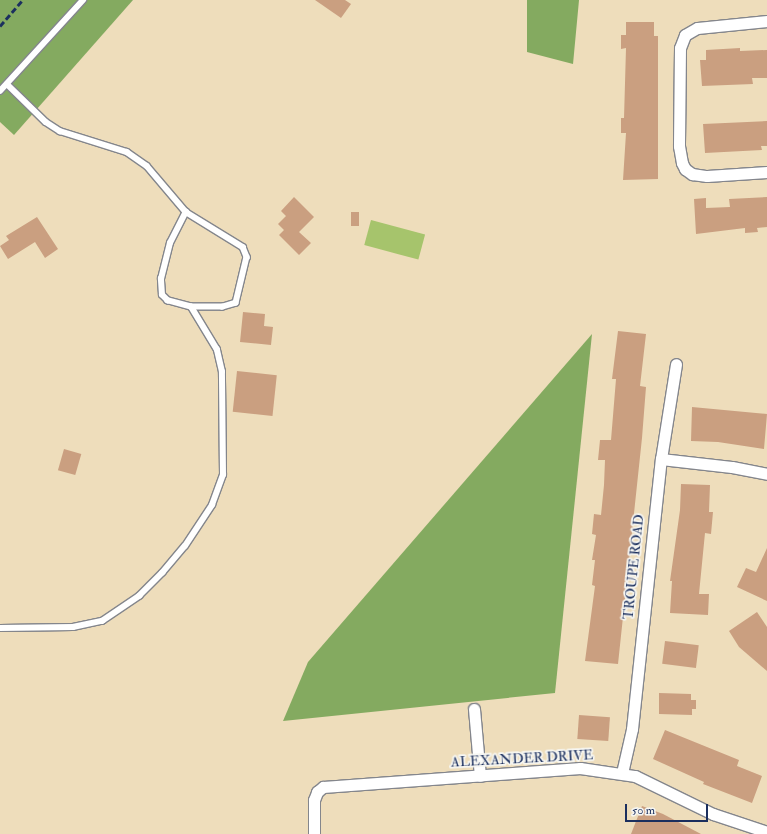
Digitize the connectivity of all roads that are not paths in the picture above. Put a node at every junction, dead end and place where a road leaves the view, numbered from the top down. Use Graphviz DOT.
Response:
graph roads {
  1 [pos="83,0"];
  2 [pos="767,21"];
  3 [pos="6,84"];
  4 [pos="0,91"];
  5 [pos="767,172"];
  6 [pos="186,212"];
  7 [pos="191,307"];
  8 [pos="676,364"];
  9 [pos="661,459"];
  10 [pos="767,474"];
  11 [pos="0,628"];
  12 [pos="474,709"];
  13 [pos="622,773"];
  14 [pos="480,776"];
  15 [pos="767,832"];
  16 [pos="314,834"];
  1 -- 3 [label="lane"];
  2 -- 5 [label="street"];
  3 -- 4 [label="lane"];
  3 -- 6 [label="lane"];
  6 -- 7 [label="lane"];
  6 -- 7 [label="lane"];
  7 -- 11 [label="lane"];
  8 -- 9 [label="street, TROUPE ROAD"];
  9 -- 10 [label="street"];
  9 -- 13 [label="street, TROUPE ROAD"];
  12 -- 14 [label="street"];
  13 -- 14 [label="street, ALEXANDER DRIVE"];
  13 -- 15 [label="street, ALEXANDER DRIVE"];
  14 -- 16 [label="street, ALEXANDER DRIVE"];
}
